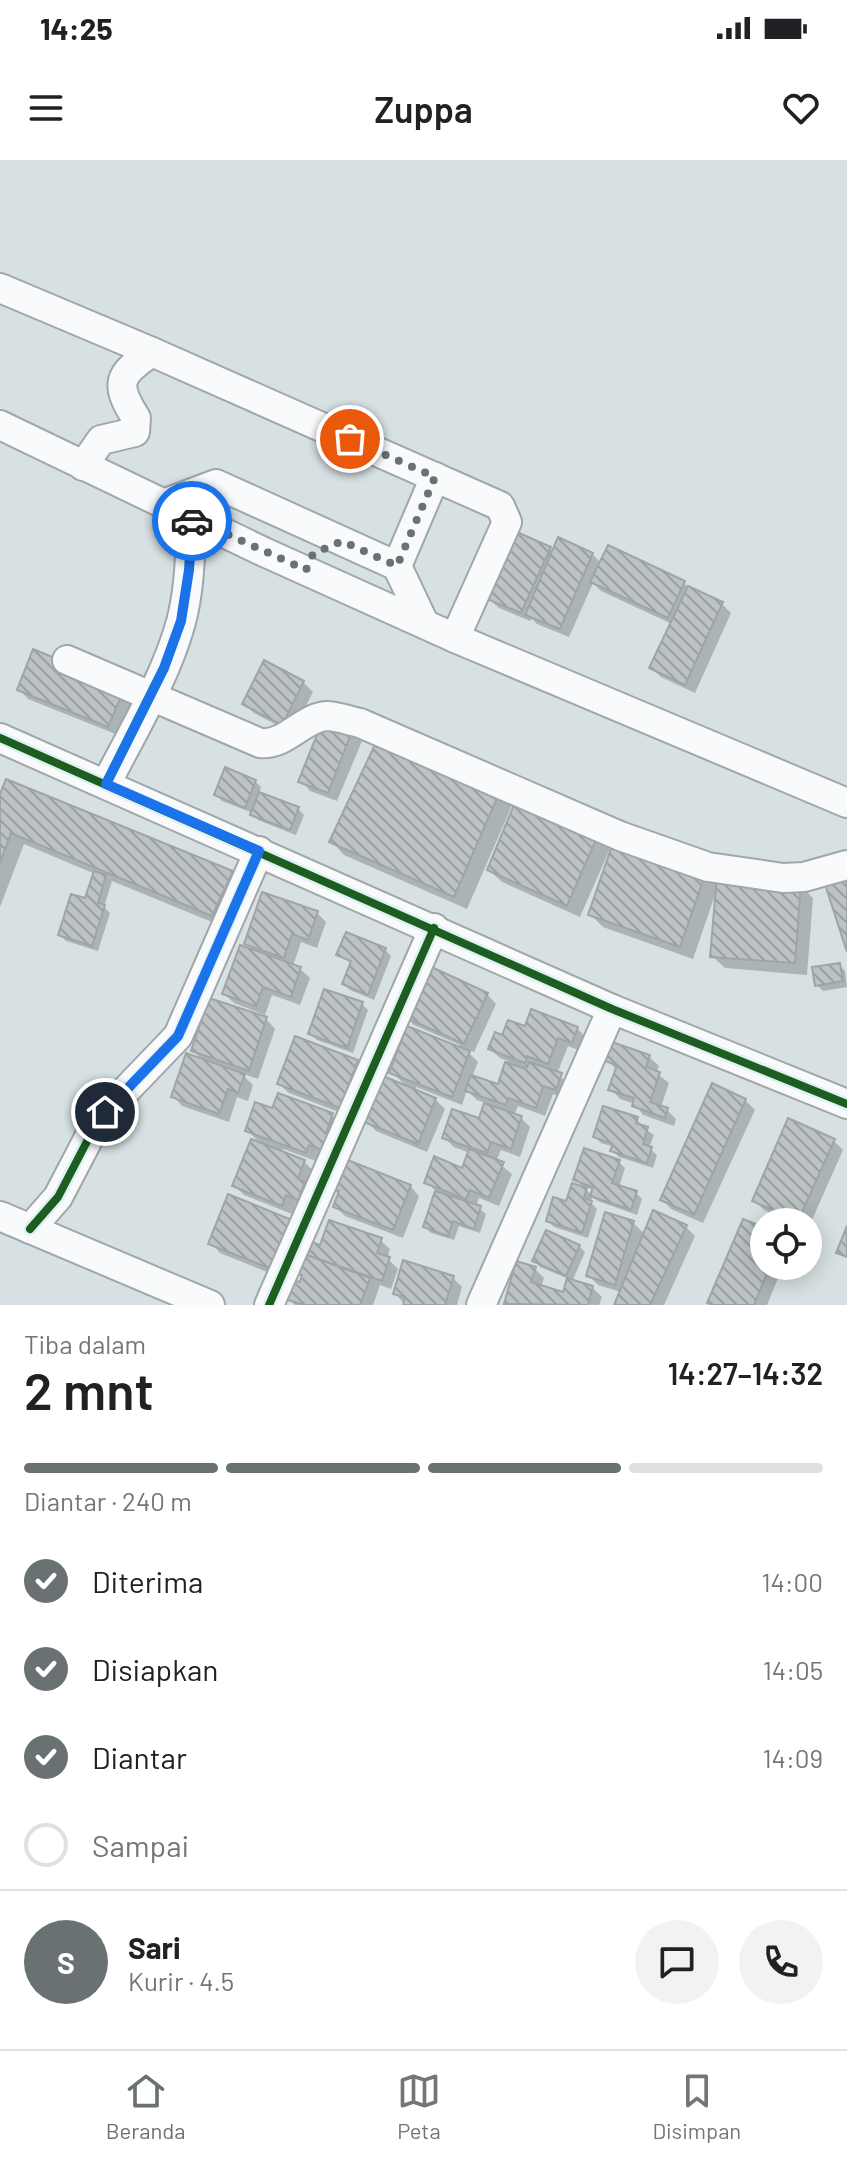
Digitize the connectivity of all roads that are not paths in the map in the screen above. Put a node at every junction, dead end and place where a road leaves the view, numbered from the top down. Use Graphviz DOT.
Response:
graph roads {
  1 [pos="0,288"];
  2 [pos="152,352"];
  3 [pos="0,425"];
  4 [pos="83,466"];
  5 [pos="435,477"];
  6 [pos="163,504"];
  7 [pos="262,504"];
  8 [pos="192,518"];
  9 [pos="342,541"];
  10 [pos="264,552"];
  11 [pos="397,566"];
  12 [pos="306,570"];
  13 [pos="424,623"];
  14 [pos="455,638"];
  15 [pos="67,660"];
  16 [pos="150,695"];
  17 [pos="0,738"];
  18 [pos="106,784"];
  19 [pos="847,803"];
  20 [pos="259,851"];
  21 [pos="847,865"];
  22 [pos="434,928"];
  23 [pos="612,1009"];
  24 [pos="847,1104"];
  25 [pos="0,1216"];
  26 [pos="30,1229"];
  27 [pos="210,1305"];
  28 [pos="269,1305"];
  29 [pos="481,1305"];
  1 -- 2 [label="street"];
  2 -- 4 [label="street"];
  2 -- 5 [label="street"];
  3 -- 4 [label="street"];
  4 -- 6 [label="street"];
  5 -- 11 [label="street"];
  5 -- 14 [label="street"];
  6 -- 7 [label="street"];
  6 -- 8 [label="street"];
  7 -- 9 [label="street"];
  7 -- 10 [label="street"];
  8 -- 10 [label="street"];
  8 -- 16 [label="street"];
  9 -- 11 [label="street"];
  9 -- 12 [label="street"];
  10 -- 12 [label="street"];
  11 -- 13 [label="street"];
  12 -- 13 [label="street"];
  13 -- 14 [label="street"];
  14 -- 19 [label="street"];
  15 -- 16 [label="street"];
  16 -- 18 [label="street"];
  16 -- 21 [label="street"];
  17 -- 18 [label="street"];
  18 -- 20 [label="street"];
  20 -- 22 [label="street"];
  20 -- 26 [label="street"];
  22 -- 23 [label="street"];
  22 -- 28 [label="street"];
  23 -- 24 [label="street"];
  23 -- 29 [label="street"];
  25 -- 26 [label="street"];
  26 -- 27 [label="street"];
}
